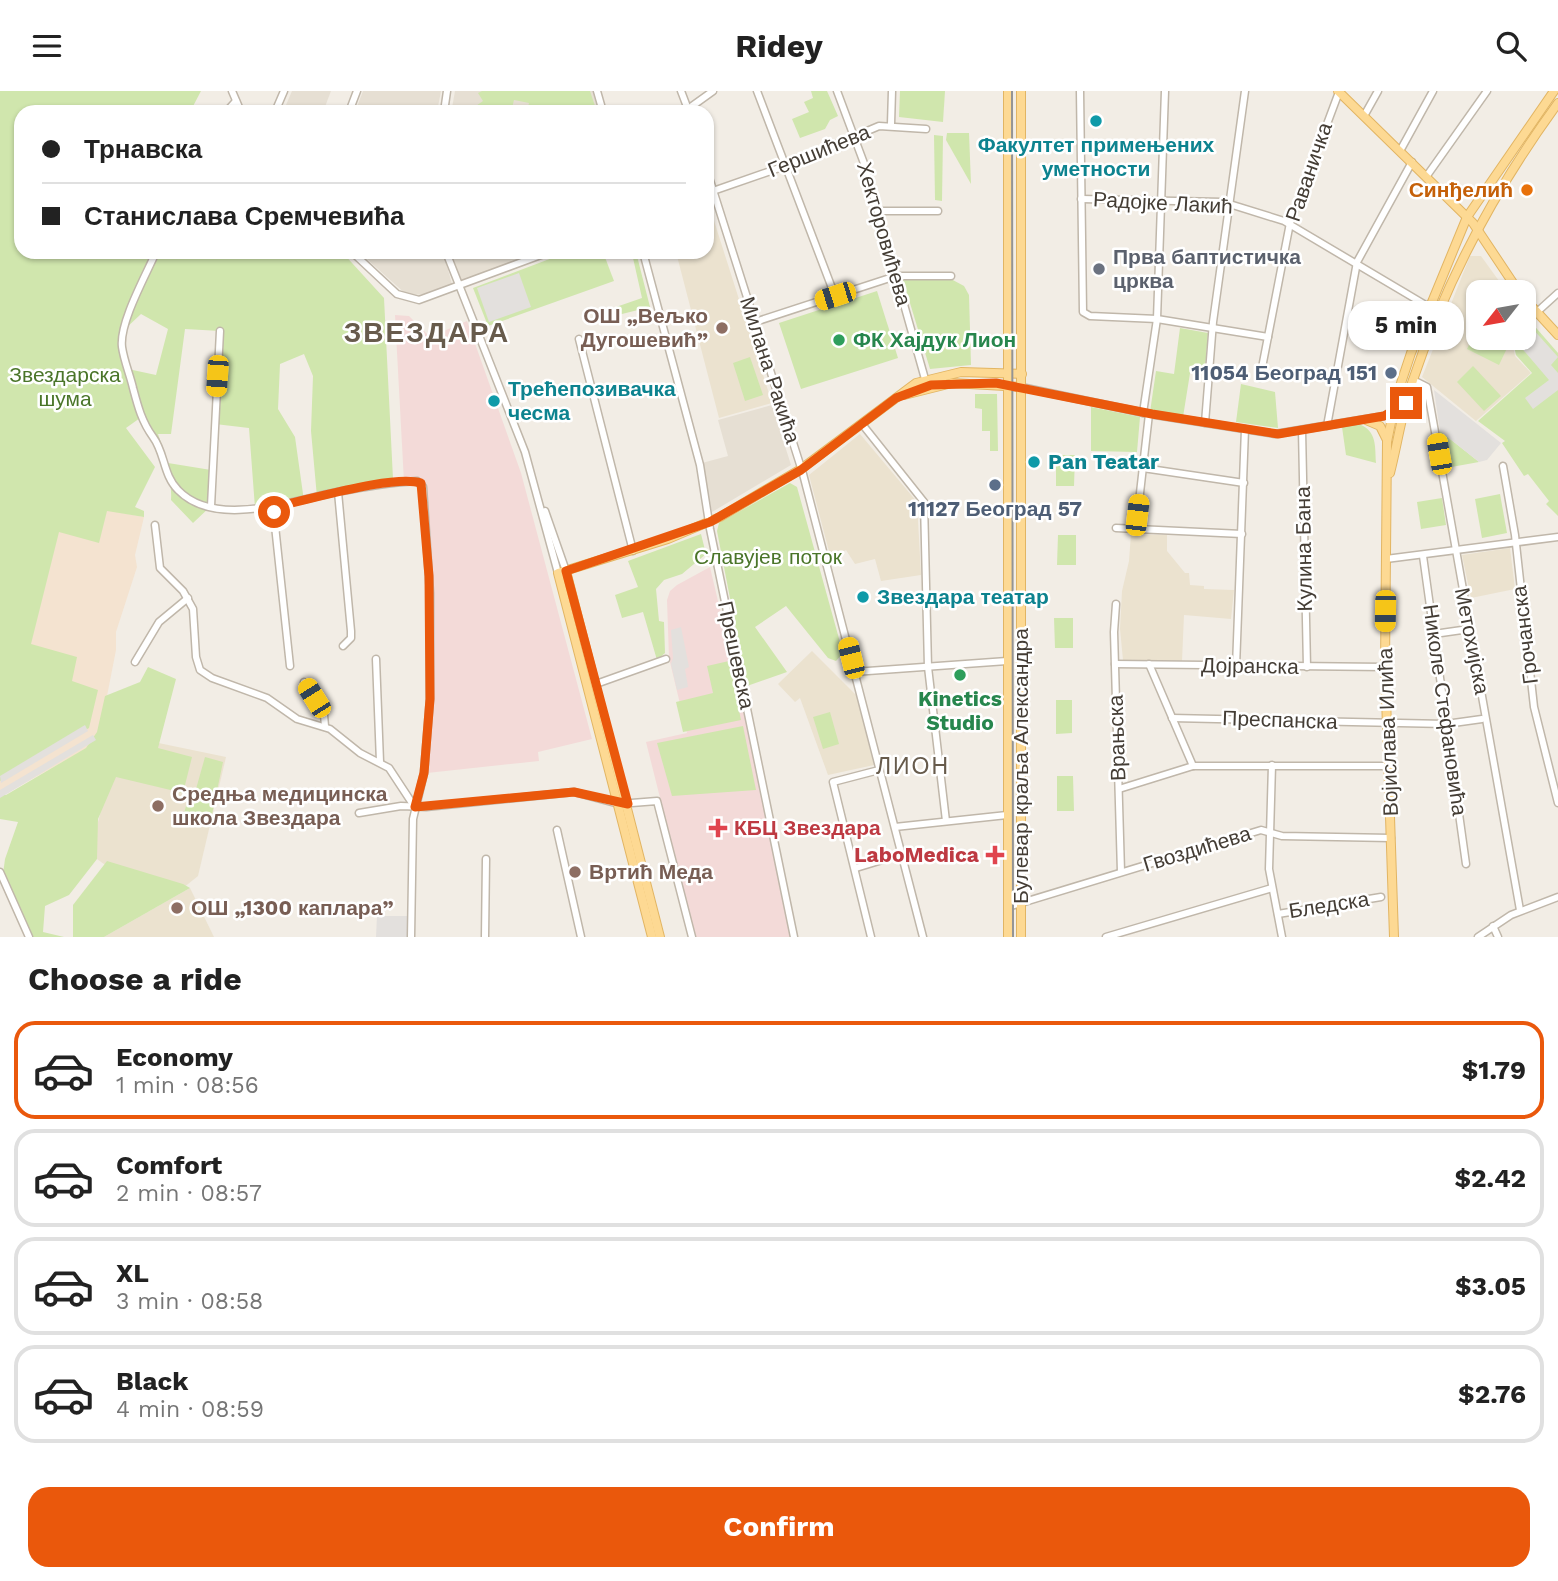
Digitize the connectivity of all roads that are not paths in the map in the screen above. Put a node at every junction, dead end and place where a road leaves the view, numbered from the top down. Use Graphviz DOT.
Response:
graph roads {
  1 [pos="232,91"];
  2 [pos="713,91"];
  3 [pos="757,91"];
  4 [pos="837,91"];
  5 [pos="892,91"];
  6 [pos="1008,91"];
  7 [pos="1021,91"];
  8 [pos="1080,91"];
  9 [pos="1166,91"];
  10 [pos="1245,91"];
  11 [pos="1338,91"];
  12 [pos="1378,91"];
  13 [pos="1433,91"];
  14 [pos="1487,91"];
  15 [pos="1553,91"];
  16 [pos="236,101"];
  17 [pos="1558,103"];
  18 [pos="232,105"];
  19 [pos="238,105"];
  20 [pos="695,105"];
  21 [pos="1364,116"];
  22 [pos="891,124"];
  23 [pos="926,129"];
  24 [pos="855,135"];
  25 [pos="1400,151"];
  26 [pos="1412,162"];
  27 [pos="785,166"];
  28 [pos="1426,177"];
  29 [pos="714,194"];
  30 [pos="1081,199"];
  31 [pos="1161,201"];
  32 [pos="1229,204"];
  33 [pos="938,211"];
  34 [pos="878,212"];
  35 [pos="1467,217"];
  36 [pos="1290,223"];
  37 [pos="1476,228"];
  38 [pos="153,259"];
  39 [pos="359,259"];
  40 [pos="449,259"];
  41 [pos="531,259"];
  42 [pos="645,259"];
  43 [pos="1357,262"];
  44 [pos="951,275"];
  45 [pos="896,276"];
  46 [pos="1511,280"];
  47 [pos="459,287"];
  48 [pos="1558,293"];
  49 [pos="835,296"];
  50 [pos="1429,307"];
  51 [pos="1536,312"];
  52 [pos="1157,319"];
  53 [pos="755,322"];
  54 [pos="1213,327"];
  55 [pos="220,331"];
  56 [pos="1558,335"];
  57 [pos="1268,337"];
  58 [pos="579,339"];
  59 [pos="1006,373"];
  60 [pos="1022,374"];
  61 [pos="1259,378"];
  62 [pos="925,379"];
  63 [pos="1413,380"];
  64 [pos="1006,384"];
  65 [pos="1021,387"];
  66 [pos="896,398"];
  67 [pos="1406,403"];
  68 [pos="1146,413"];
  69 [pos="1392,414"];
  70 [pos="1366,420"];
  71 [pos="862,423"];
  72 [pos="1205,423"];
  73 [pos="1327,426"];
  74 [pos="1245,429"];
  75 [pos="1302,430"];
  76 [pos="1388,442"];
  77 [pos="1503,466"];
  78 [pos="1143,468"];
  79 [pos="801,470"];
  80 [pos="1244,483"];
  81 [pos="1387,486"];
  82 [pos="338,492"];
  83 [pos="211,506"];
  84 [pos="273,507"];
  85 [pos="710,522"];
  86 [pos="155,525"];
  87 [pos="1116,528"];
  88 [pos="1136,528"];
  89 [pos="1242,534"];
  90 [pos="1557,537"];
  91 [pos="1514,542"];
  92 [pos="633,551"];
  93 [pos="1455,552"];
  94 [pos="1423,556"];
  95 [pos="1386,559"];
  96 [pos="562,572"];
  97 [pos="188,598"];
  98 [pos="1115,604"];
  99 [pos="1469,629"];
  100 [pos="1434,634"];
  101 [pos="343,646"];
  102 [pos="376,659"];
  103 [pos="666,659"];
  104 [pos="1007,661"];
  105 [pos="135,662"];
  106 [pos="1115,664"];
  107 [pos="1149,664"];
  108 [pos="290,666"];
  109 [pos="928,667"];
  110 [pos="1236,667"];
  111 [pos="1307,667"];
  112 [pos="1385,667"];
  113 [pos="854,672"];
  114 [pos="304,682"];
  115 [pos="596,684"];
  116 [pos="1172,718"];
  117 [pos="1485,718"];
  118 [pos="1387,723"];
  119 [pos="1446,725"];
  120 [pos="325,726"];
  121 [pos="380,762"];
  122 [pos="1272,765"];
  123 [pos="1193,766"];
  124 [pos="1389,766"];
  125 [pos="879,770"];
  126 [pos="1119,789"];
  127 [pos="1558,803"];
  128 [pos="623,804"];
  129 [pos="415,807"];
  130 [pos="359,813"];
  131 [pos="1007,815"];
  132 [pos="946,821"];
  133 [pos="895,827"];
  134 [pos="557,830"];
  135 [pos="1270,833"];
  136 [pos="1391,838"];
  137 [pos="902,854"];
  138 [pos="486,859"];
  139 [pos="1466,864"];
  140 [pos="856,868"];
  141 [pos="0,872"];
  142 [pos="1121,872"];
  143 [pos="1272,888"];
  144 [pos="1381,897"];
  145 [pos="1558,897"];
  146 [pos="1022,902"];
  147 [pos="1008,907"];
  148 [pos="1520,910"];
  149 [pos="1278,914"];
  150 [pos="1493,926"];
  151 [pos="29,937"];
  152 [pos="411,937"];
  153 [pos="485,937"];
  154 [pos="581,937"];
  155 [pos="652,937"];
  156 [pos="660,937"];
  157 [pos="692,937"];
  158 [pos="794,937"];
  159 [pos="871,937"];
  160 [pos="923,937"];
  161 [pos="1008,937"];
  162 [pos="1021,937"];
  163 [pos="1107,937"];
  164 [pos="1282,937"];
  165 [pos="1394,937"];
  166 [pos="1478,937"];
  167 [pos="1498,937"];
  1 -- 16 [label="street"];
  2 -- 20 [label="street"];
  3 -- 27 [label="street"];
  4 -- 24 [label="street, Хекторовићева"];
  5 -- 22 [label="street"];
  6 -- 59 [label="main road, Булевар краља Александра"];
  7 -- 60 [label="main road, Булевар краља Александра"];
  8 -- 30 [label="street"];
  9 -- 31 [label="street"];
  10 -- 32 [label="street"];
  11 -- 21 [label="main road"];
  11 -- 36 [label="street, Раваничка"];
  12 -- 21 [label="street"];
  13 -- 25 [label="street"];
  14 -- 28 [label="street"];
  15 -- 35 [label="main road, Војислава Илића"];
  16 -- 18 [label="street"];
  16 -- 19 [label="street"];
  17 -- 37 [label="main road, Војислава Илића"];
  21 -- 25 [label="main road"];
  22 -- 23 [label="street, Гершићева"];
  22 -- 24 [label="street, Гершићева"];
  24 -- 27 [label="street, Гершићева"];
  24 -- 34 [label="street, Хекторовићева"];
  25 -- 26 [label="main road"];
  26 -- 28 [label="main road"];
  26 -- 43 [label="street"];
  27 -- 29 [label="street, Гершићева"];
  27 -- 49 [label="street"];
  28 -- 35 [label="main road"];
  29 -- 53 [label="street, Милана Ракића"];
  30 -- 31 [label="street, Радојке Лакић"];
  30 -- 52 [label="street"];
  31 -- 32 [label="street, Радојке Лакић"];
  31 -- 52 [label="street"];
  32 -- 36 [label="street, Радојке Лакић"];
  32 -- 54 [label="street"];
  33 -- 34 [label="street"];
  34 -- 45 [label="street, Хекторовићева"];
  35 -- 37 [label="main road"];
  35 -- 50 [label="main road, Војислава Илића"];
  36 -- 43 [label="street, Радојке Лакић"];
  36 -- 57 [label="street, Раваничка"];
  37 -- 46 [label="main road"];
  37 -- 63 [label="main road, Војислава Илића"];
  38 -- 83 [label="street"];
  39 -- 47 [label="street"];
  40 -- 47 [label="street"];
  41 -- 47 [label="street"];
  42 -- 85 [label="street, Прешевска"];
  43 -- 50 [label="street, Радојке Лакић"];
  43 -- 73 [label="street"];
  44 -- 45 [label="street"];
  45 -- 49 [label="street"];
  45 -- 62 [label="street, Хекторовићева"];
  47 -- 96 [label="street"];
  48 -- 51 [label="street"];
  49 -- 53 [label="street"];
  50 -- 69 [label="main road, Војислава Илића"];
  51 -- 56 [label="main road"];
  52 -- 54 [label="street"];
  52 -- 68 [label="street"];
  53 -- 79 [label="street, Милана Ракића"];
  54 -- 57 [label="street"];
  54 -- 72 [label="street"];
  55 -- 83 [label="street"];
  57 -- 61 [label="street, Раваничка"];
  58 -- 92 [label="street"];
  59 -- 60 [label="main road"];
  59 -- 62 [label="main road"];
  59 -- 64 [label="main road, Булевар краља Александра"];
  60 -- 65 [label="main road, Булевар краља Александра"];
  62 -- 66 [label="main road"];
  63 -- 67 [label="main road, Војислава Илића"];
  63 -- 93 [label="street, Метохијска"];
  64 -- 65 [label="main road"];
  64 -- 66 [label="main road"];
  64 -- 104 [label="main road, Булевар краља Александра"];
  65 -- 68 [label="street"];
  65 -- 146 [label="main road, Булевар краља Александра"];
  66 -- 71 [label="main road"];
  67 -- 69 [label="street"];
  67 -- 81 [label="main road, Војислава Илића"];
  68 -- 72 [label="street"];
  68 -- 78 [label="street"];
  69 -- 70 [label="street"];
  69 -- 76 [label="main road, Војислава Илића"];
  70 -- 73 [label="street"];
  70 -- 76 [label="main road"];
  71 -- 79 [label="main road"];
  71 -- 109 [label="street"];
  72 -- 74 [label="street"];
  73 -- 75 [label="street"];
  74 -- 75 [label="street"];
  74 -- 80 [label="street"];
  75 -- 111 [label="street, Кулина Бана"];
  76 -- 81 [label="main road, Војислава Илића"];
  77 -- 91 [label="street, Грочанска"];
  78 -- 80 [label="street"];
  78 -- 88 [label="street"];
  79 -- 85 [label="main road"];
  79 -- 113 [label="street, Милана Ракића"];
  80 -- 89 [label="street"];
  81 -- 95 [label="main road, Војислава Илића"];
  82 -- 84 [label="street"];
  82 -- 101 [label="street"];
  82 -- 129 [label="street"];
  83 -- 84 [label="street"];
  84 -- 108 [label="street"];
  85 -- 92 [label="main road"];
  85 -- 158 [label="street, Прешевска"];
  86 -- 97 [label="street"];
  87 -- 88 [label="street"];
  88 -- 89 [label="street"];
  89 -- 110 [label="street"];
  90 -- 91 [label="street"];
  91 -- 93 [label="street"];
  91 -- 127 [label="street, Грочанска"];
  92 -- 96 [label="main road"];
  93 -- 94 [label="street"];
  93 -- 99 [label="street, Метохијска"];
  94 -- 95 [label="street"];
  94 -- 100 [label="street, Николе Стефановића"];
  95 -- 112 [label="main road, Војислава Илића"];
  96 -- 115 [label="main road"];
  96 -- 128 [label="main road"];
  97 -- 105 [label="street"];
  97 -- 120 [label="street"];
  98 -- 106 [label="street, Врањска"];
  99 -- 100 [label="street"];
  99 -- 117 [label="street, Метохијска"];
  100 -- 119 [label="street, Николе Стефановића"];
  102 -- 121 [label="street"];
  103 -- 115 [label="street"];
  104 -- 109 [label="street"];
  104 -- 131 [label="main road, Булевар краља Александра"];
  106 -- 107 [label="street, Дојранска"];
  106 -- 126 [label="street, Врањска"];
  107 -- 110 [label="street, Дојранска"];
  107 -- 116 [label="street"];
  109 -- 113 [label="street"];
  109 -- 132 [label="street"];
  110 -- 111 [label="street, Дојранска"];
  111 -- 112 [label="street, Дојранска"];
  112 -- 118 [label="main road, Војислава Илића"];
  113 -- 125 [label="street, Милана Ракића"];
  114 -- 120 [label="street"];
  115 -- 128 [label="main road"];
  116 -- 118 [label="street, Преспанска"];
  116 -- 123 [label="street"];
  117 -- 119 [label="street, Преспанска"];
  117 -- 148 [label="street, Метохијска"];
  118 -- 119 [label="street, Преспанска"];
  118 -- 124 [label="main road, Војислава Илића"];
  119 -- 139 [label="street, Николе Стефановића"];
  120 -- 121 [label="street"];
  121 -- 129 [label="street"];
  122 -- 123 [label="street"];
  122 -- 124 [label="street"];
  122 -- 135 [label="street"];
  123 -- 126 [label="street"];
  124 -- 136 [label="main road, Војислава Илића"];
  125 -- 133 [label="street, Милана Ракића"];
  125 -- 140 [label="street"];
  126 -- 142 [label="street, Врањска"];
  128 -- 129 [label="street"];
  128 -- 155 [label="main road"];
  128 -- 156 [label="main road"];
  128 -- 157 [label="street"];
  129 -- 130 [label="street"];
  129 -- 152 [label="street"];
  131 -- 132 [label="street"];
  131 -- 147 [label="main road, Булевар краља Александра"];
  132 -- 133 [label="street"];
  133 -- 137 [label="street, Милана Ракића"];
  134 -- 154 [label="street"];
  135 -- 136 [label="street, Гвоздићева"];
  135 -- 142 [label="street, Гвоздићева"];
  135 -- 143 [label="street"];
  136 -- 165 [label="main road, Војислава Илића"];
  137 -- 140 [label="street"];
  137 -- 160 [label="street, Милана Ракића"];
  138 -- 153 [label="street"];
  140 -- 159 [label="street"];
  141 -- 151 [label="street"];
  142 -- 146 [label="street, Гвоздићева"];
  143 -- 149 [label="street"];
  143 -- 163 [label="street"];
  144 -- 149 [label="street, Бледска"];
  145 -- 148 [label="street"];
  146 -- 147 [label="street, Гвоздићева"];
  146 -- 162 [label="main road, Булевар краља Александра"];
  147 -- 161 [label="main road, Булевар краља Александра"];
  148 -- 150 [label="street"];
  149 -- 164 [label="street"];
  150 -- 166 [label="street"];
  150 -- 167 [label="street"];
}
